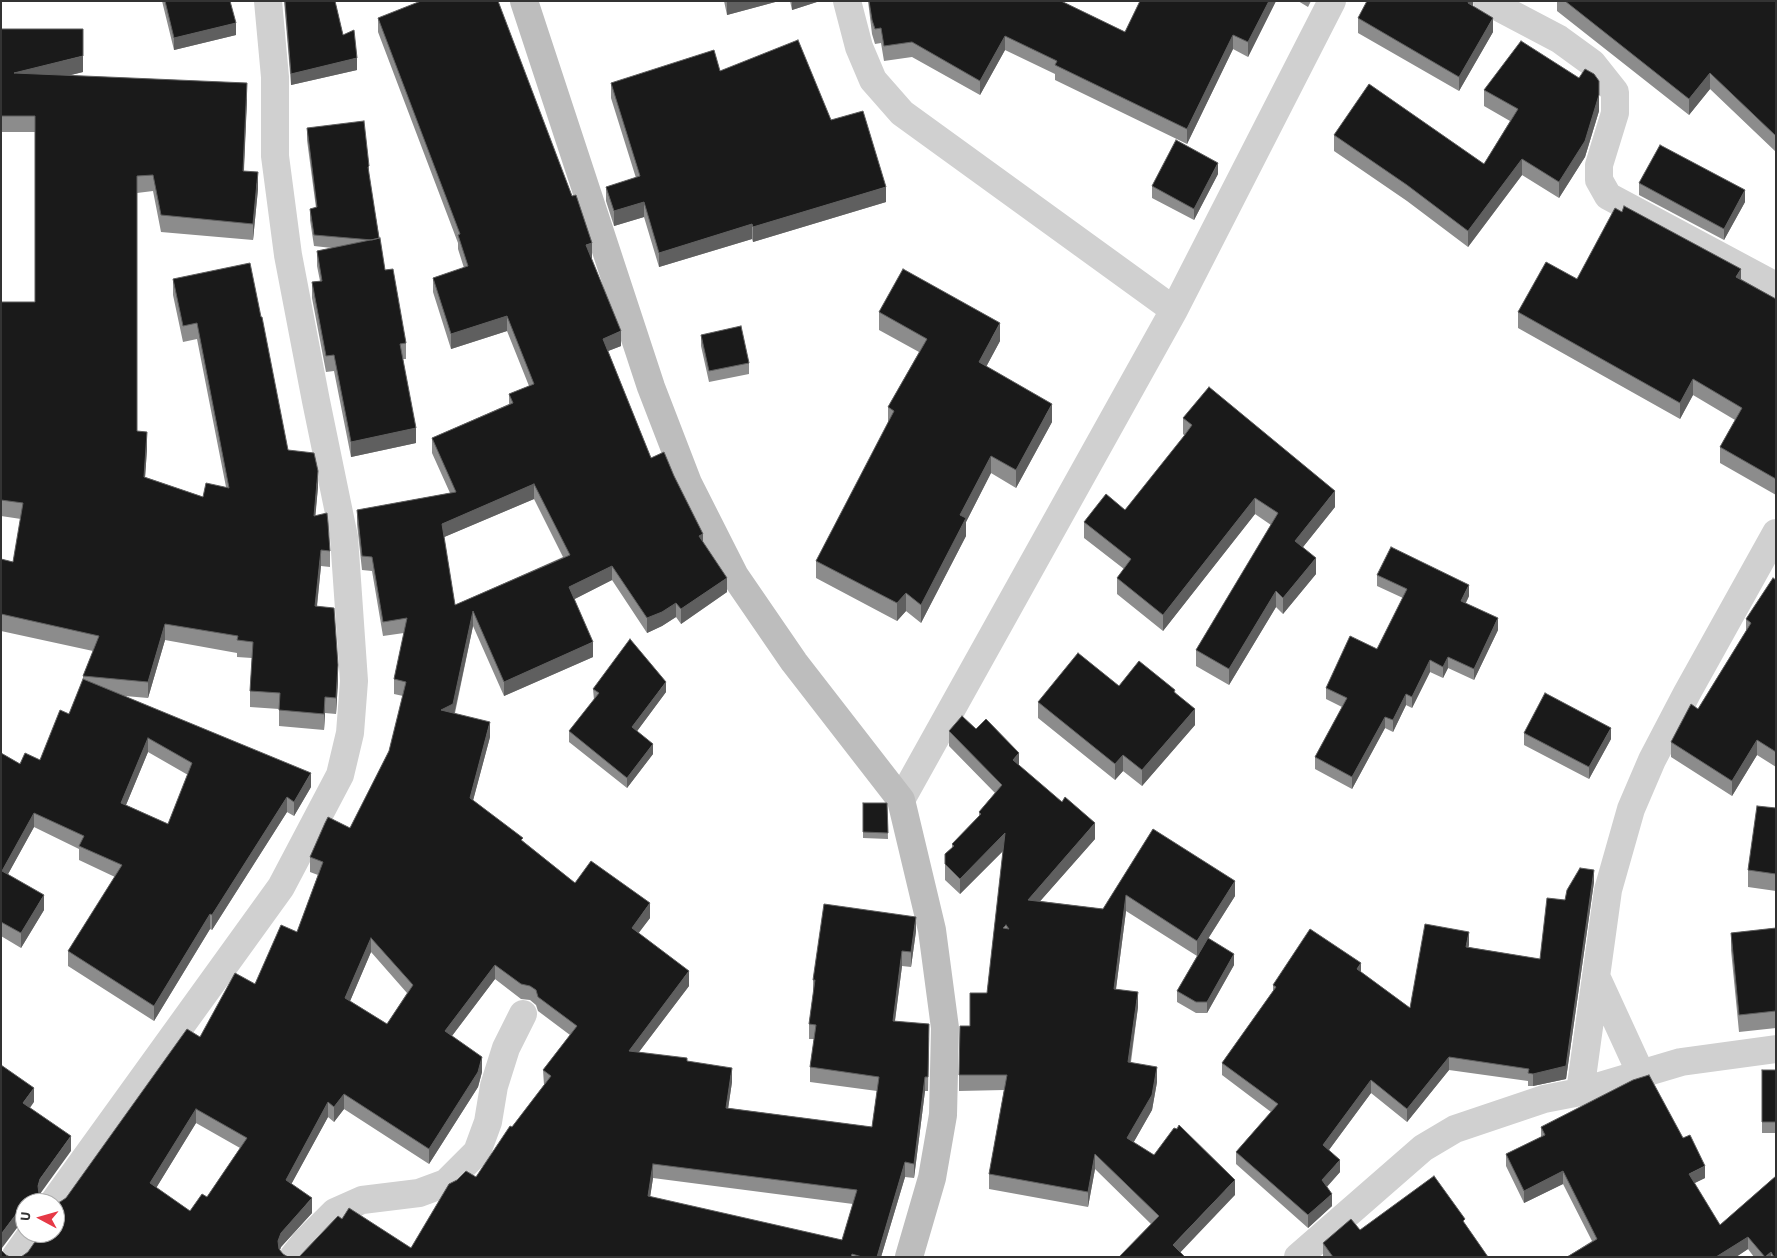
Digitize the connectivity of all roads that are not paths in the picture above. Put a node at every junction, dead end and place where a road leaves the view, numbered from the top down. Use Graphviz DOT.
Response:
graph roads {
  1 [pos="268,1"];
  2 [pos="524,1"];
  3 [pos="848,1"];
  4 [pos="1332,1"];
  5 [pos="1487,1"];
  6 [pos="1776,286"];
  7 [pos="1174,310"];
  8 [pos="1776,534"];
  9 [pos="901,800"];
  10 [pos="1596,976"];
  11 [pos="523,1014"];
  12 [pos="1776,1049"];
  13 [pos="1641,1074"];
  14 [pos="1580,1092"];
  15 [pos="60,1193"];
  16 [pos="25,1243"];
  17 [pos="15,1257"];
  18 [pos="293,1257"];
  19 [pos="909,1257"];
  20 [pos="1298,1257"];
  1 -- 15 [label="street"];
  2 -- 9 [label="street"];
  3 -- 7 [label="street"];
  4 -- 7 [label="street"];
  5 -- 6 [label="street"];
  7 -- 9 [label="street"];
  8 -- 10 [label="street"];
  9 -- 19 [label="street"];
  10 -- 13 [label="street"];
  10 -- 14 [label="street"];
  11 -- 18 [label="street"];
  12 -- 13 [label="street"];
  13 -- 14 [label="street"];
  14 -- 20 [label="street"];
  16 -- 17 [label="street"];
}
